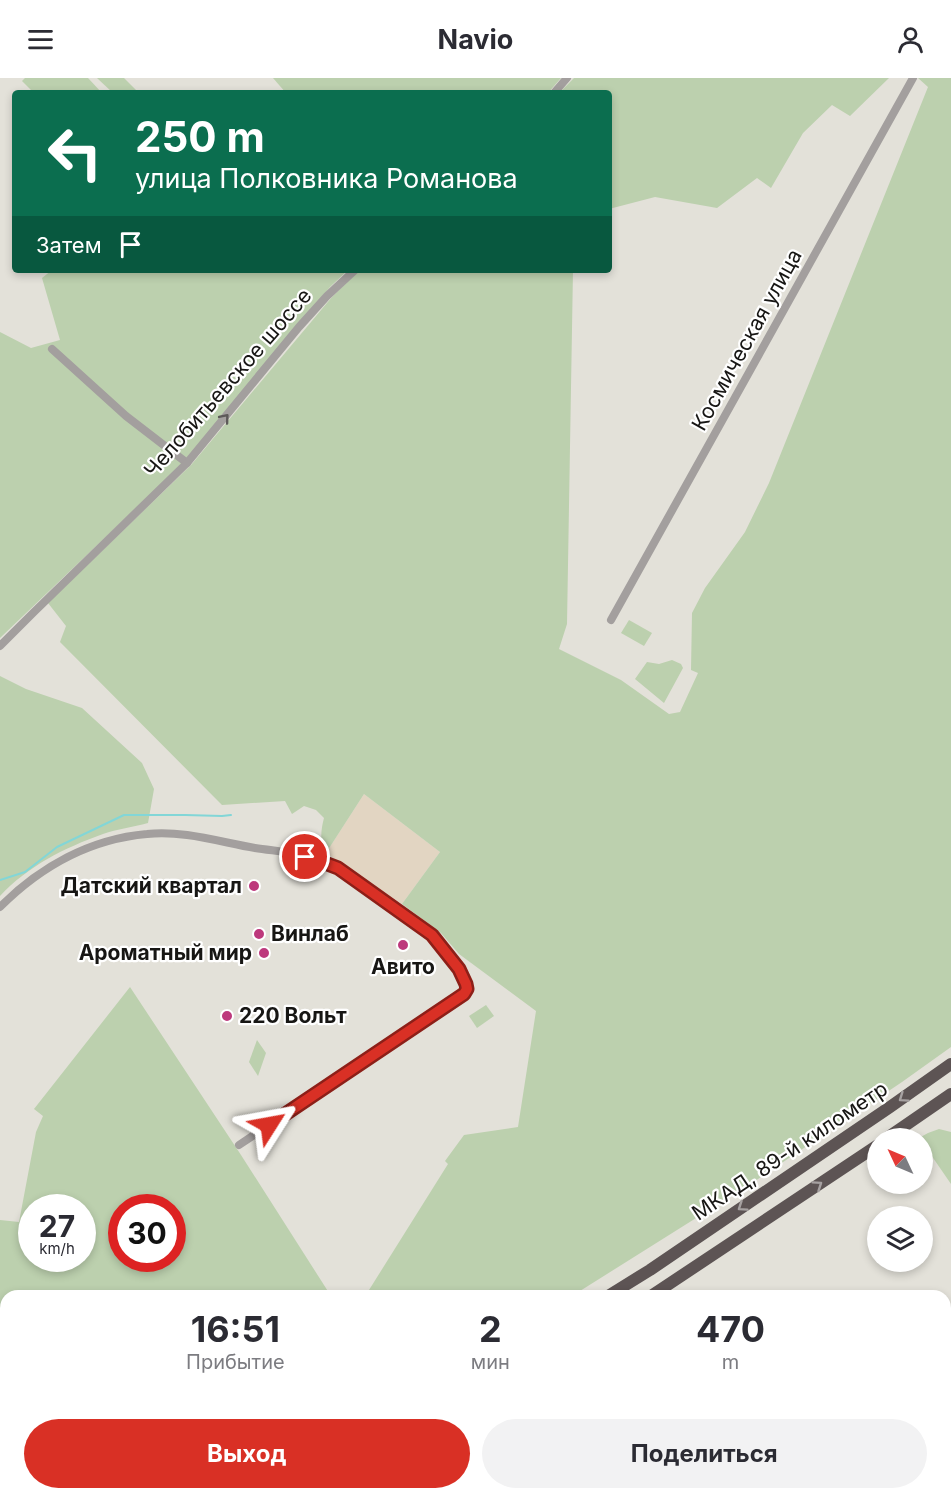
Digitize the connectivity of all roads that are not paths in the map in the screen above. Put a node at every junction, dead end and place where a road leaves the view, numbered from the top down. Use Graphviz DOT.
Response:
graph roads {
  1 [pos="567,78"];
  2 [pos="914,78"];
  3 [pos="557,90"];
  4 [pos="352,273"];
  5 [pos="52,349"];
  6 [pos="187,463"];
  7 [pos="611,620"];
  8 [pos="0,646"];
  9 [pos="0,907"];
  10 [pos="951,1064"];
  11 [pos="951,1094"];
  12 [pos="902,1128"];
  13 [pos="239,1145"];
  14 [pos="867,1152"];
  15 [pos="618,1290"];
  16 [pos="661,1290"];
  1 -- 3 [label="street"];
  2 -- 7 [label="street, Космическая улица"];
  6 -- 4 [label="street, Челобитьевское шоссе, one-way"];
  5 -- 6 [label="street"];
  6 -- 8 [label="street, Челобитьевское шоссе"];
  9 -- 13 [label="street"];
  10 -- 15 [label="highway, МКАД, 89-й километр, one-way"];
  11 -- 12 [label="highway, МКАД, 89-й километр"];
  16 -- 14 [label="highway, МКАД, 89-й километр, one-way"];
}
